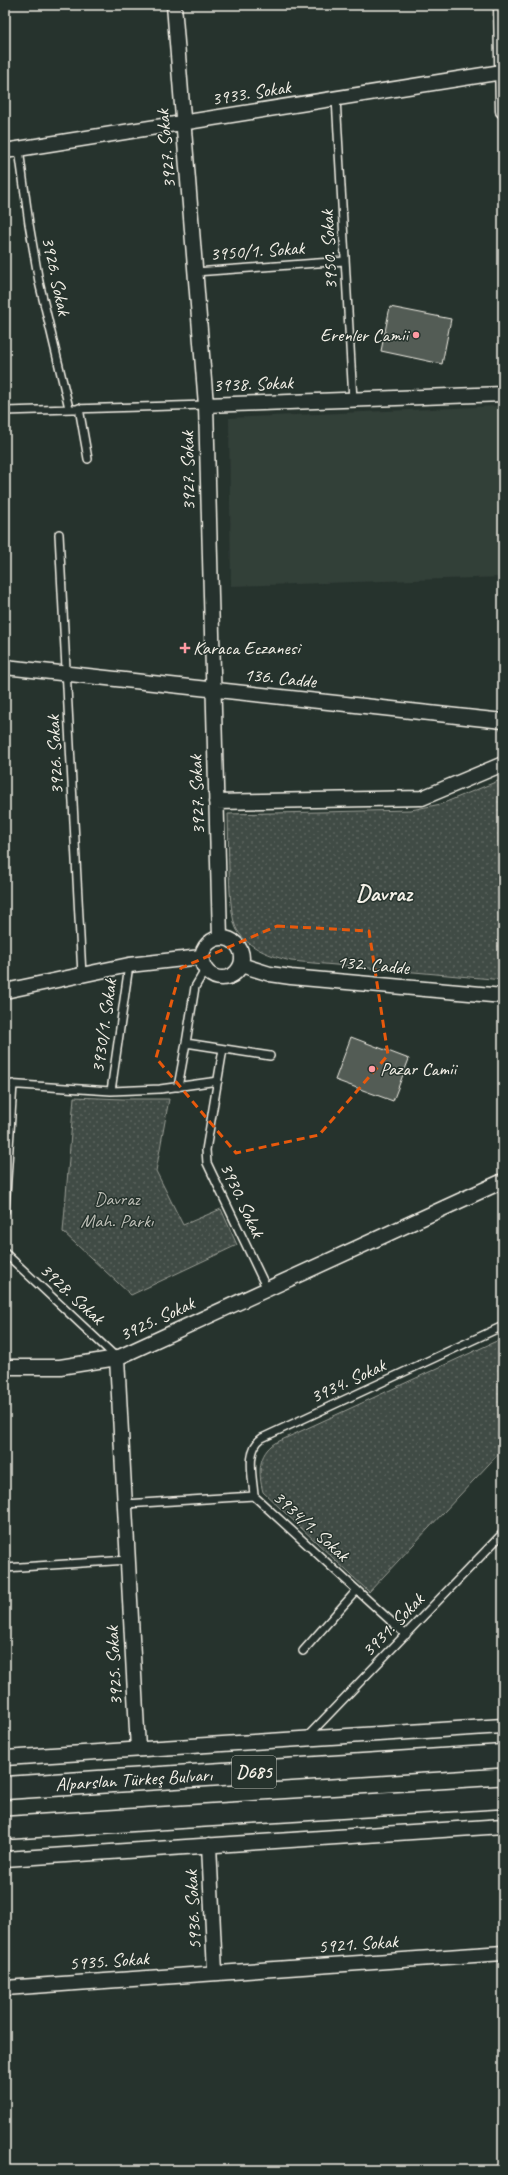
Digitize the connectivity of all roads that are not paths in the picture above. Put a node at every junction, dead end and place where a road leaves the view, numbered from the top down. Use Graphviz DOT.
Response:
graph roads {
  1 [pos="174,5"];
  2 [pos="501,5"];
  3 [pos="502,72"];
  4 [pos="336,98"];
  5 [pos="503,111"];
  6 [pos="183,122"];
  7 [pos="19,149"];
  8 [pos="5,151"];
  9 [pos="345,261"];
  10 [pos="195,272"];
  11 [pos="503,394"];
  12 [pos="354,400"];
  13 [pos="206,405"];
  14 [pos="69,408"];
  15 [pos="78,408"];
  16 [pos="5,411"];
  17 [pos="88,459"];
  18 [pos="59,534"];
  19 [pos="5,667"];
  20 [pos="67,674"];
  21 [pos="213,690"];
  22 [pos="503,721"];
  23 [pos="503,764"];
  24 [pos="216,802"];
  25 [pos="220,938"];
  26 [pos="203,964"];
  27 [pos="129,965"];
  28 [pos="241,965"];
  29 [pos="82,975"];
  30 [pos="5,991"];
  31 [pos="503,996"];
  32 [pos="186,1043"];
  33 [pos="223,1049"];
  34 [pos="270,1056"];
  35 [pos="218,1080"];
  36 [pos="5,1084"];
  37 [pos="13,1084"];
  38 [pos="178,1087"];
  39 [pos="111,1091"];
  40 [pos="503,1181"];
  41 [pos="5,1211"];
  42 [pos="5,1253"];
  43 [pos="267,1289"];
  44 [pos="503,1326"];
  45 [pos="117,1358"];
  46 [pos="5,1367"];
  47 [pos="254,1496"];
  48 [pos="125,1504"];
  49 [pos="503,1533"];
  50 [pos="128,1560"];
  51 [pos="5,1568"];
  52 [pos="357,1590"];
  53 [pos="406,1635"];
  54 [pos="303,1651"];
  55 [pos="503,1726"];
  56 [pos="306,1738"];
  57 [pos="138,1749"];
  58 [pos="503,1756"];
  59 [pos="5,1758"];
  60 [pos="5,1788"];
  61 [pos="503,1797"];
  62 [pos="503,1826"];
  63 [pos="5,1828"];
  64 [pos="209,1845"];
  65 [pos="5,1859"];
  66 [pos="503,1953"];
  67 [pos="215,1972"];
  68 [pos="5,1988"];
  1 -- 6 [label="street, 3927. Sokak"];
  2 -- 3 [label="street"];
  3 -- 4 [label="street, 3933. Sokak"];
  3 -- 5 [label="street"];
  4 -- 6 [label="street, 3933. Sokak"];
  4 -- 9 [label="lane, 3950. Sokak"];
  6 -- 7 [label="street, 3933. Sokak"];
  6 -- 10 [label="street, 3927. Sokak"];
  7 -- 8 [label="street, 3933. Sokak"];
  7 -- 14 [label="lane, 3926. Sokak"];
  9 -- 10 [label="lane, 3950/1. Sokak"];
  9 -- 12 [label="lane, 3950. Sokak"];
  10 -- 13 [label="street, 3927. Sokak"];
  11 -- 12 [label="street, 3938. Sokak"];
  12 -- 13 [label="street, 3938. Sokak"];
  13 -- 15 [label="lane, 3938. Sokak"];
  13 -- 21 [label="street, 3927. Sokak"];
  14 -- 15 [label="lane, 3938. Sokak"];
  14 -- 16 [label="lane, 3938. Sokak"];
  15 -- 17 [label="lane"];
  18 -- 20 [label="lane, 3926. Sokak"];
  19 -- 20 [label="street, 136. Cadde"];
  20 -- 21 [label="street, 136. Cadde"];
  20 -- 29 [label="lane, 3926. Sokak"];
  21 -- 22 [label="street, 136. Cadde"];
  21 -- 24 [label="street, 3927. Sokak"];
  23 -- 24 [label="street"];
  24 -- 25 [label="street, 3927. Sokak"];
  25 -- 26 [label="street"];
  25 -- 28 [label="street"];
  26 -- 27 [label="street"];
  26 -- 28 [label="street"];
  26 -- 32 [label="lane"];
  27 -- 29 [label="street"];
  27 -- 39 [label="lane, 3930/1. Sokak"];
  28 -- 31 [label="street, 132. Cadde"];
  29 -- 30 [label="street"];
  32 -- 33 [label="lane"];
  32 -- 38 [label="lane"];
  33 -- 34 [label="lane"];
  33 -- 35 [label="lane, 3930. Sokak"];
  35 -- 38 [label="lane"];
  35 -- 43 [label="lane, 3930. Sokak"];
  36 -- 37 [label="lane"];
  37 -- 39 [label="lane"];
  37 -- 41 [label="lane"];
  38 -- 39 [label="lane"];
  40 -- 43 [label="street, 3925. Sokak"];
  42 -- 45 [label="lane, 3928. Sokak"];
  43 -- 45 [label="street, 3925. Sokak"];
  44 -- 47 [label="lane, 3934. Sokak"];
  45 -- 46 [label="street"];
  45 -- 48 [label="street, 3925. Sokak"];
  47 -- 48 [label="lane, 3934/1. Sokak"];
  47 -- 52 [label="lane, 3934/1. Sokak"];
  48 -- 50 [label="street, 3925. Sokak"];
  49 -- 53 [label="lane, 3931. Sokak"];
  50 -- 51 [label="lane"];
  50 -- 57 [label="street, 3925. Sokak"];
  52 -- 53 [label="lane, 3934/1. Sokak"];
  52 -- 54 [label="lane"];
  53 -- 56 [label="lane, 3931. Sokak"];
  55 -- 56 [label="street"];
  56 -- 57 [label="street"];
  57 -- 59 [label="street"];
  58 -- 60 [label="highway, Alparslan Türkeş Bulvarı / D685"];
  61 -- 63 [label="highway, Alparslan Türkeş Bulvarı / D685"];
  62 -- 64 [label="street"];
  64 -- 65 [label="street"];
  64 -- 67 [label="street, 5936. Sokak"];
  66 -- 67 [label="street, 5921. Sokak"];
  67 -- 68 [label="street, 5935. Sokak"];
}
